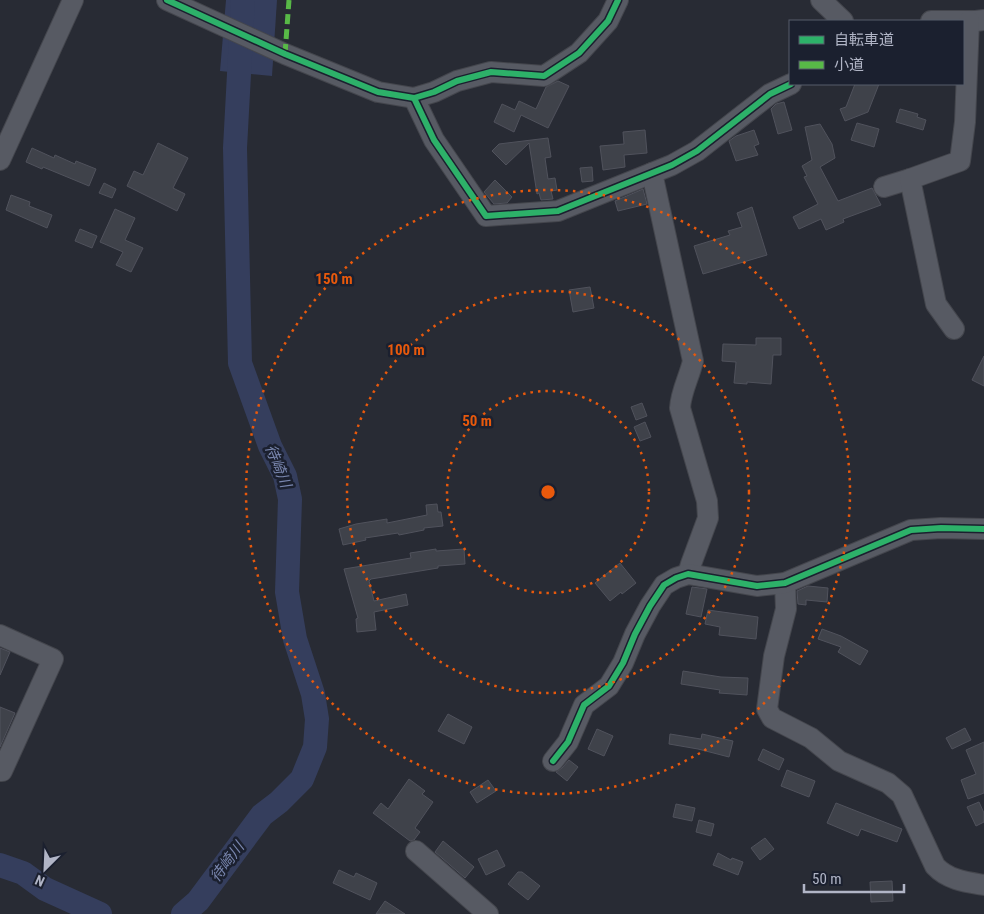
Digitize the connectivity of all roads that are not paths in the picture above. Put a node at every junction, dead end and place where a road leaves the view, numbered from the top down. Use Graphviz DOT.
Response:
graph roads {
  1 [pos="73,0"];
  2 [pos="167,0"];
  3 [pos="618,0"];
  4 [pos="821,0"];
  5 [pos="841,20"];
  6 [pos="976,20"];
  7 [pos="789,85"];
  8 [pos="414,98"];
  9 [pos="0,160"];
  10 [pos="652,173"];
  11 [pos="910,179"];
  12 [pos="884,188"];
  13 [pos="954,329"];
  14 [pos="984,529"];
  15 [pos="688,574"];
  16 [pos="785,583"];
  17 [pos="0,635"];
  18 [pos="553,761"];
  19 [pos="0,771"];
  20 [pos="416,851"];
  21 [pos="984,885"];
  22 [pos="488,914"];
  1 -- 9 [label="street"];
  2 -- 8 [label="street"];
  3 -- 8 [label="street"];
  4 -- 5 [label="street"];
  6 -- 11 [label="street"];
  7 -- 10 [label="street"];
  8 -- 10 [label="street"];
  10 -- 15 [label="street"];
  11 -- 12 [label="street"];
  11 -- 13 [label="street"];
  14 -- 16 [label="street"];
  15 -- 16 [label="street"];
  15 -- 18 [label="street"];
  16 -- 21 [label="street"];
  17 -- 19 [label="street"];
  20 -- 22 [label="street"];
}
